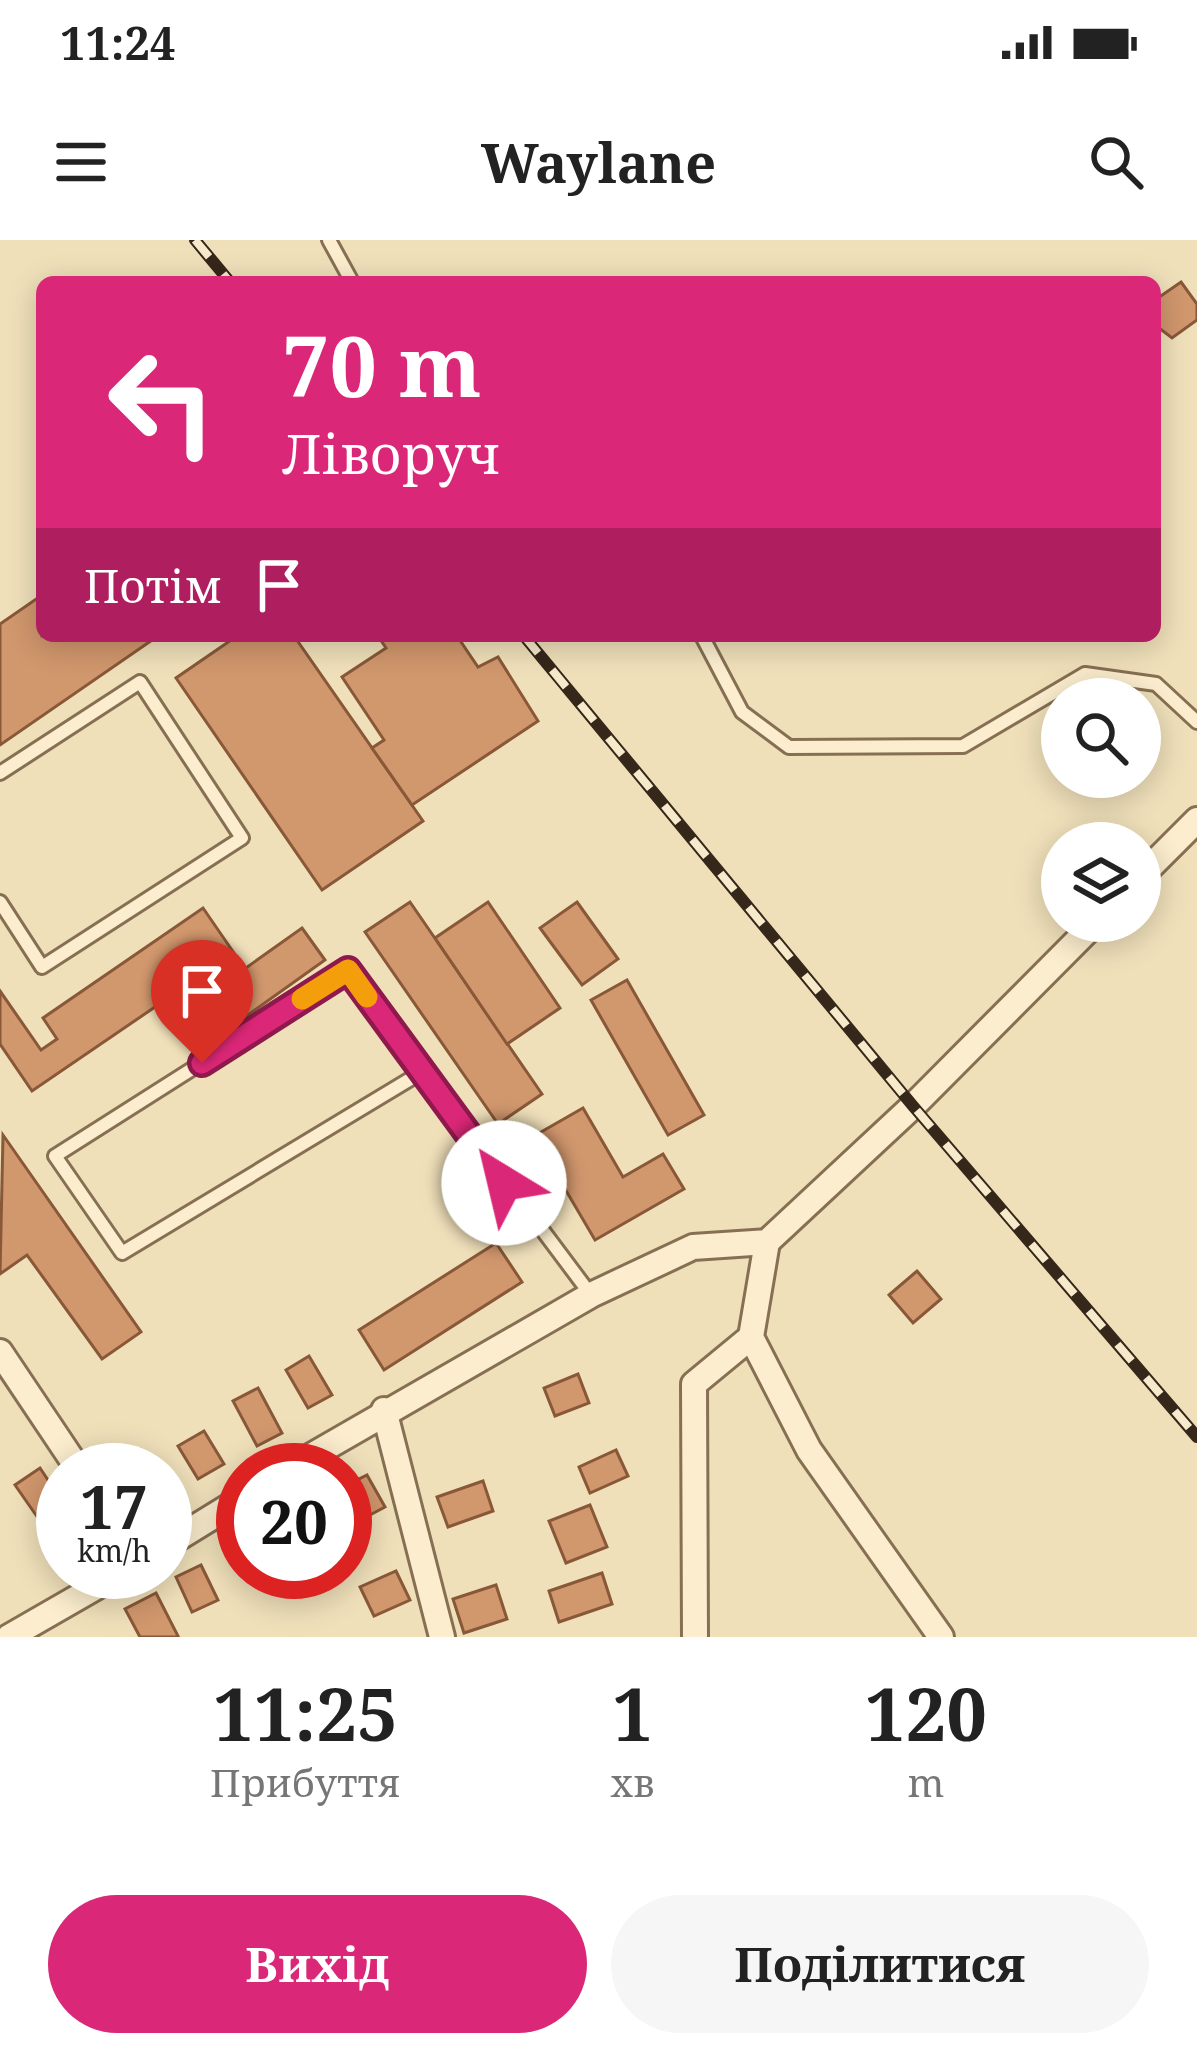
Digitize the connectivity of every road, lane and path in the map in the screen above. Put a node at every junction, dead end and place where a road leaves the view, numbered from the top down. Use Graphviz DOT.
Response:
graph roads {
  1 [pos="329,240"];
  2 [pos="349,276"];
  3 [pos="705,642"];
  4 [pos="1197,722"];
  5 [pos="0,772"];
  6 [pos="1197,820"];
  7 [pos="1161,857"];
  8 [pos="0,902"];
  9 [pos="1076,942"];
  10 [pos="422,1072"];
  11 [pos="766,1242"];
  12 [pos="590,1295"];
  13 [pos="751,1337"];
  14 [pos="0,1352"];
  15 [pos="384,1410"];
  16 [pos="61,1443"];
  17 [pos="331,1443"];
  18 [pos="75,1599"];
  19 [pos="9,1637"];
  20 [pos="442,1637"];
  21 [pos="695,1637"];
  22 [pos="941,1637"];
  1 -- 2 [label="lane"];
  3 -- 4 [label="lane"];
  5 -- 8 [label="lane"];
  6 -- 7 [label="street"];
  9 -- 11 [label="street"];
  10 -- 10 [label="lane"];
  10 -- 12 [label="lane"];
  11 -- 12 [label="street"];
  11 -- 13 [label="street"];
  12 -- 15 [label="street"];
  13 -- 21 [label="street"];
  13 -- 22 [label="street"];
  14 -- 16 [label="street"];
  15 -- 17 [label="street"];
  15 -- 20 [label="street"];
  18 -- 19 [label="street"];
}
